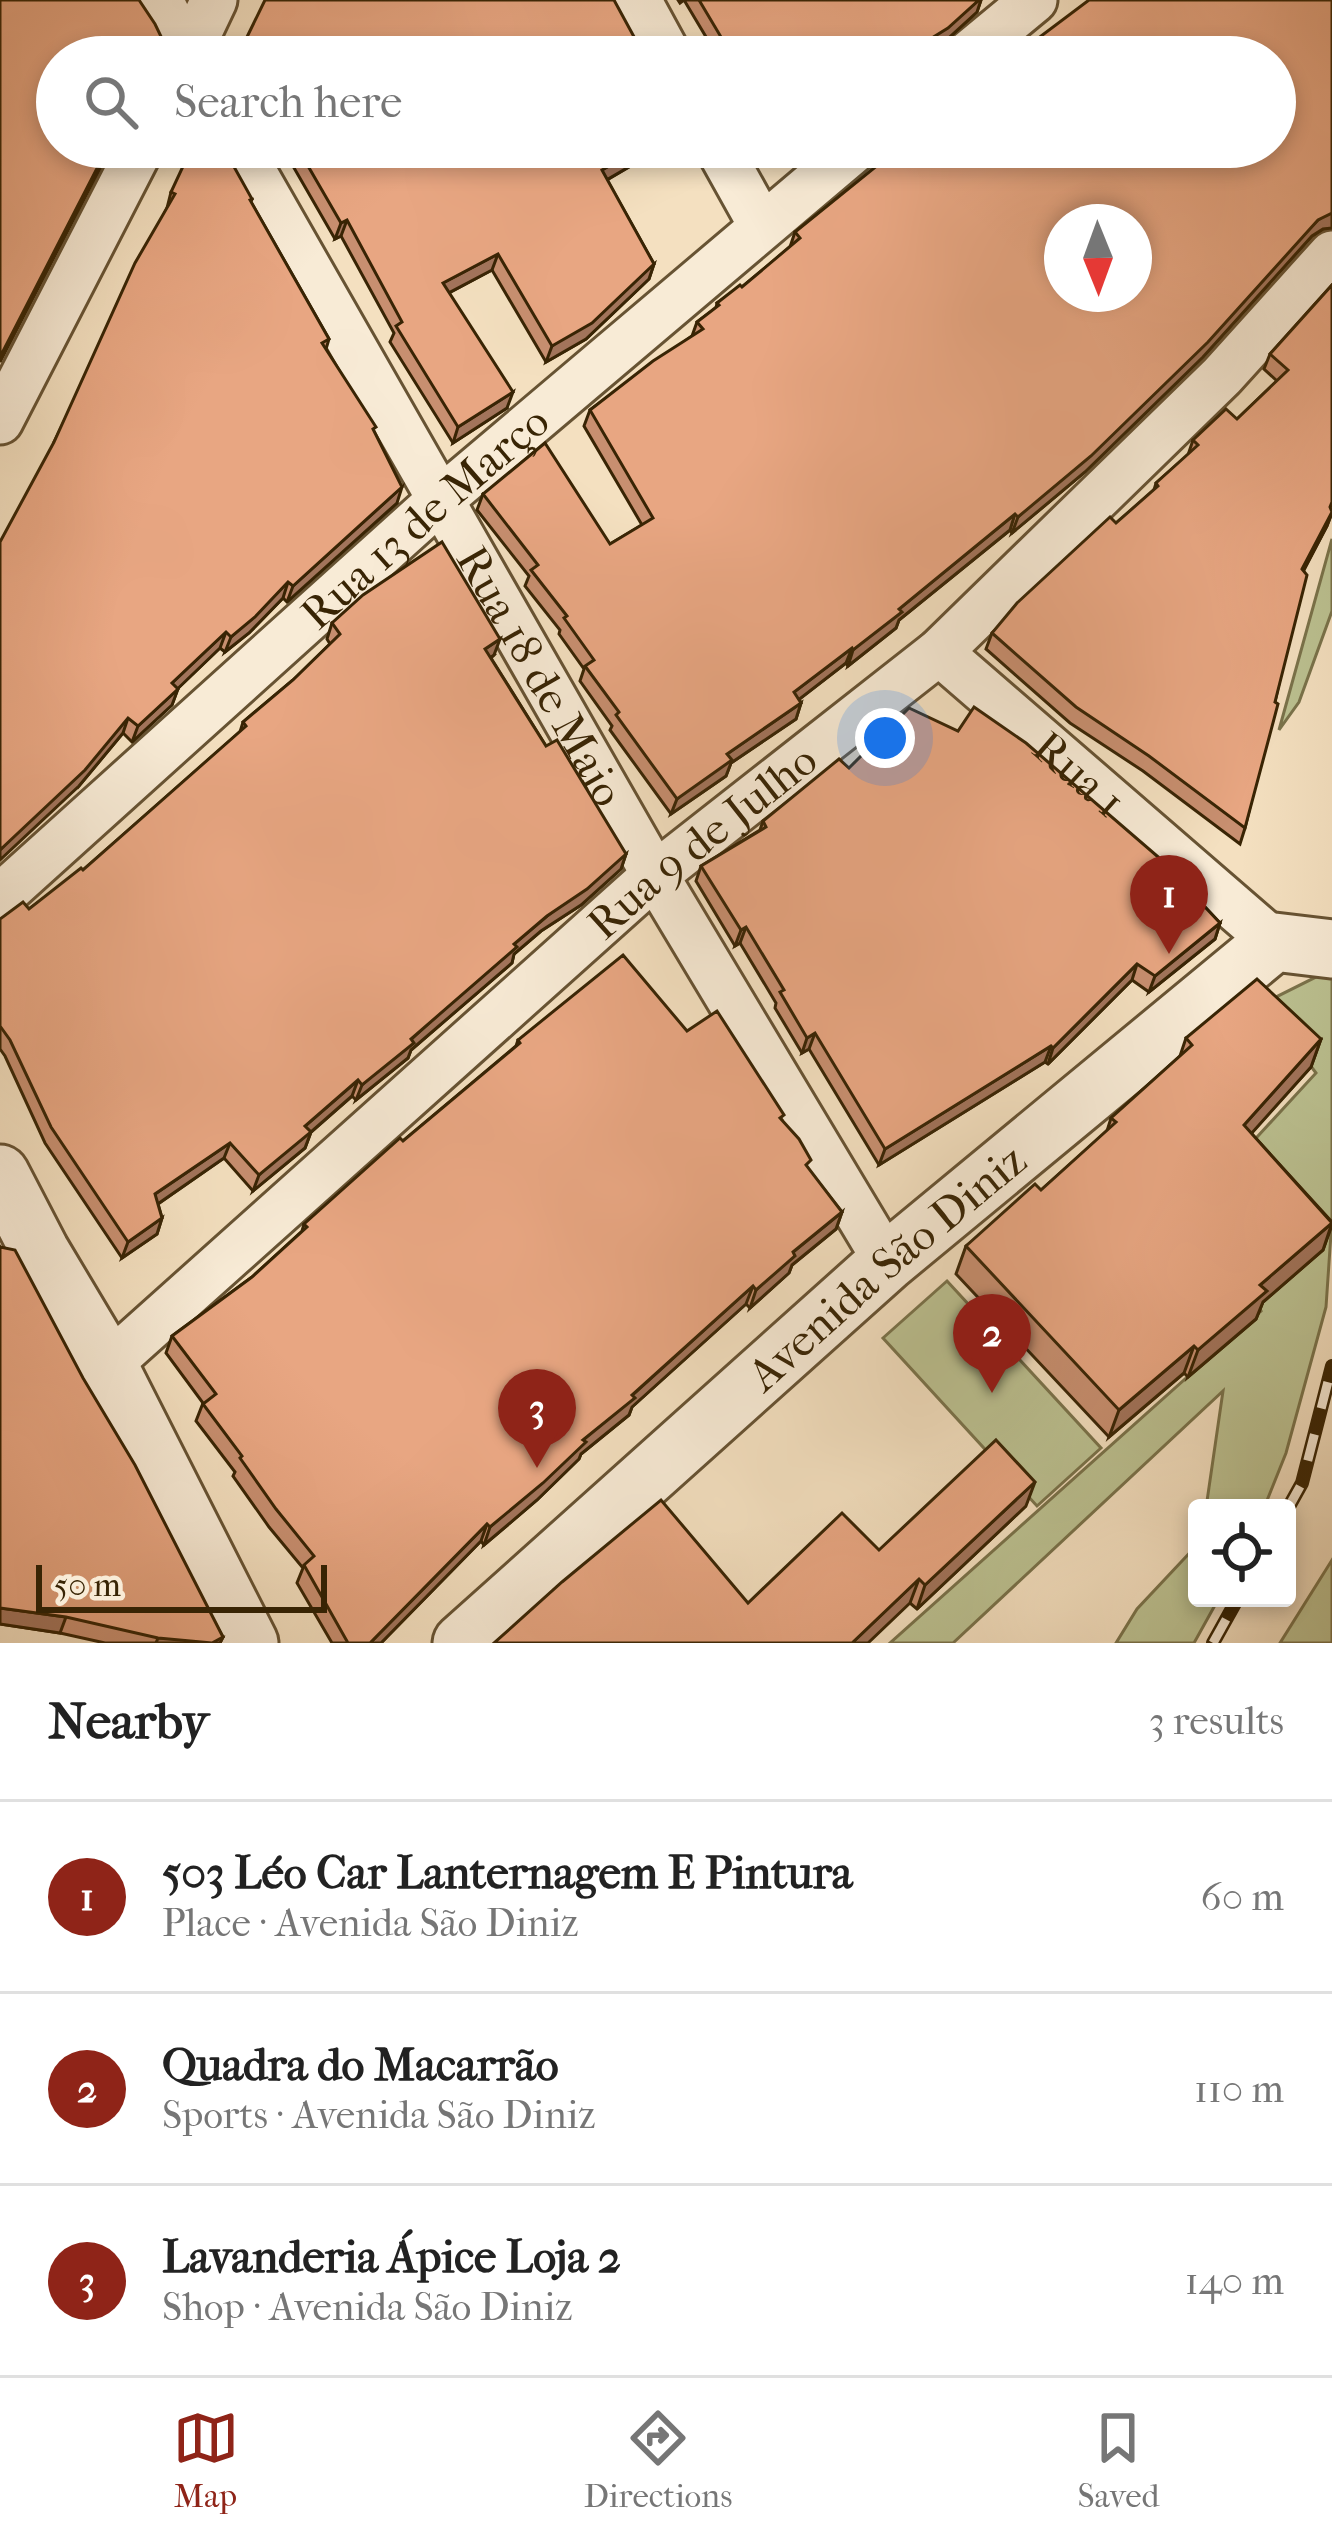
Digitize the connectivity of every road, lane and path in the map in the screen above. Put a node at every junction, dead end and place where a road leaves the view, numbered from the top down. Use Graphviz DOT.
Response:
graph roads {
  1 [pos="160,0"];
  2 [pos="214,0"];
  3 [pos="638,0"];
  4 [pos="1034,0"];
  5 [pos="177,36"];
  6 [pos="197,36"];
  7 [pos="658,36"];
  8 [pos="990,36"];
  9 [pos="130,168"];
  10 [pos="250,168"];
  11 [pos="730,168"];
  12 [pos="832,168"];
  13 [pos="762,226"];
  14 [pos="1332,254"];
  15 [pos="0,421"];
  16 [pos="439,501"];
  17 [pos="939,652"];
  18 [pos="656,875"];
  19 [pos="0,896"];
  20 [pos="1274,942"];
  21 [pos="1332,949"];
  22 [pos="0,1174"];
  23 [pos="20,1246"];
  24 [pos="887,1262"];
  25 [pos="109,1365"];
  26 [pos="249,1643"];
  27 [pos="462,1643"];
  1 -- 5 [label="street"];
  2 -- 6 [label="street"];
  3 -- 7 [label="street"];
  4 -- 8 [label="street"];
  9 -- 15 [label="street"];
  10 -- 16 [label="street, Rua 18 de Maio"];
  11 -- 13 [label="street"];
  12 -- 13 [label="street, Rua 13 de Março"];
  13 -- 16 [label="street, Rua 13 de Março"];
  14 -- 17 [label="street, Rua 9 de Julho"];
  16 -- 18 [label="street, Rua 18 de Maio"];
  16 -- 19 [label="street, Rua 13 de Março"];
  17 -- 18 [label="street, Rua 9 de Julho"];
  17 -- 20 [label="street, Rua 1"];
  18 -- 24 [label="street, Rua 18 de Maio"];
  18 -- 25 [label="street, Rua 9 de Julho"];
  20 -- 21 [label="street"];
  20 -- 24 [label="street, Avenida São Diniz"];
  22 -- 23 [label="street"];
  23 -- 25 [label="street"];
  24 -- 27 [label="street, Avenida São Diniz"];
  25 -- 26 [label="street"];
}
